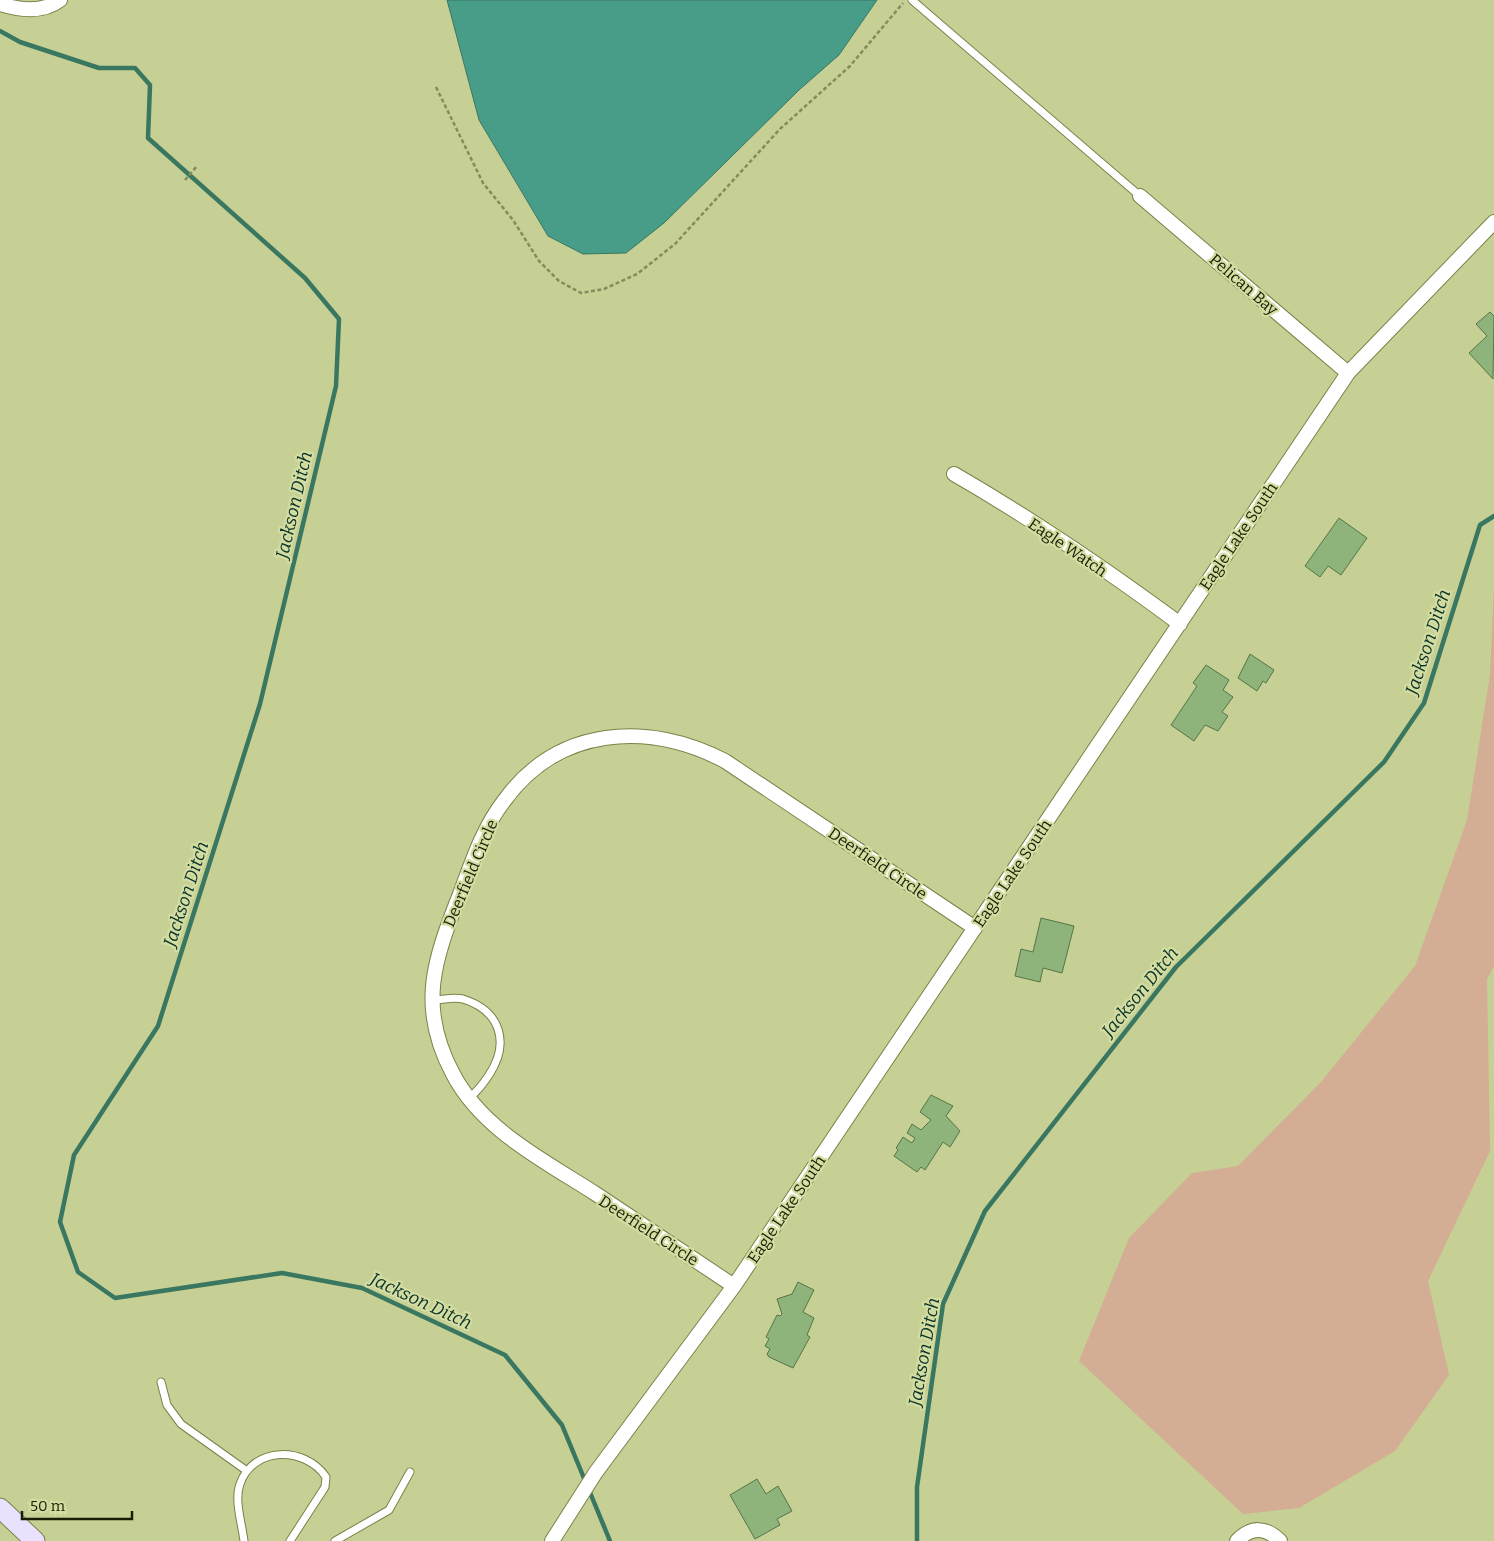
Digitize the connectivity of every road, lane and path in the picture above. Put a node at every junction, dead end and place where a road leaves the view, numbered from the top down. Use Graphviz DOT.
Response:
graph roads {
  1 [pos="906,0"];
  2 [pos="912,0"];
  3 [pos="58,2"];
  4 [pos="0,4"];
  5 [pos="436,87"];
  6 [pos="197,166"];
  7 [pos="185,180"];
  8 [pos="1140,196"];
  9 [pos="1494,222"];
  10 [pos="1348,373"];
  11 [pos="954,474"];
  12 [pos="1180,624"];
  13 [pos="975,928"];
  14 [pos="432,1001"];
  15 [pos="469,1098"];
  16 [pos="734,1286"];
  17 [pos="161,1382"];
  18 [pos="247,1471"];
  19 [pos="410,1472"];
  20 [pos="0,1508"];
  21 [pos="35,1541"];
  22 [pos="244,1541"];
  23 [pos="290,1541"];
  24 [pos="335,1541"];
  25 [pos="552,1541"];
  26 [pos="1237,1541"];
  27 [pos="1280,1541"];
  1 -- 5 [label="path"];
  2 -- 8 [label="lane"];
  3 -- 4 [label="street"];
  6 -- 7 [label="path"];
  8 -- 10 [label="street, Pelican Bay"];
  9 -- 10 [label="street, Eagle Lake South"];
  10 -- 12 [label="street, Eagle Lake South"];
  11 -- 12 [label="street, Eagle Watch"];
  12 -- 13 [label="street, Eagle Lake South"];
  13 -- 14 [label="street, Deerfield Circle"];
  13 -- 16 [label="street, Eagle Lake South"];
  14 -- 15 [label="street, Deerfield Circle"];
  14 -- 15 [label="lane"];
  15 -- 16 [label="street, Deerfield Circle"];
  16 -- 25 [label="street, Eagle Lake South"];
  17 -- 18 [label="lane"];
  18 -- 22 [label="lane"];
  18 -- 23 [label="lane"];
  19 -- 24 [label="lane"];
  20 -- 21 [label="street"];
  26 -- 27 [label="street"];
}
